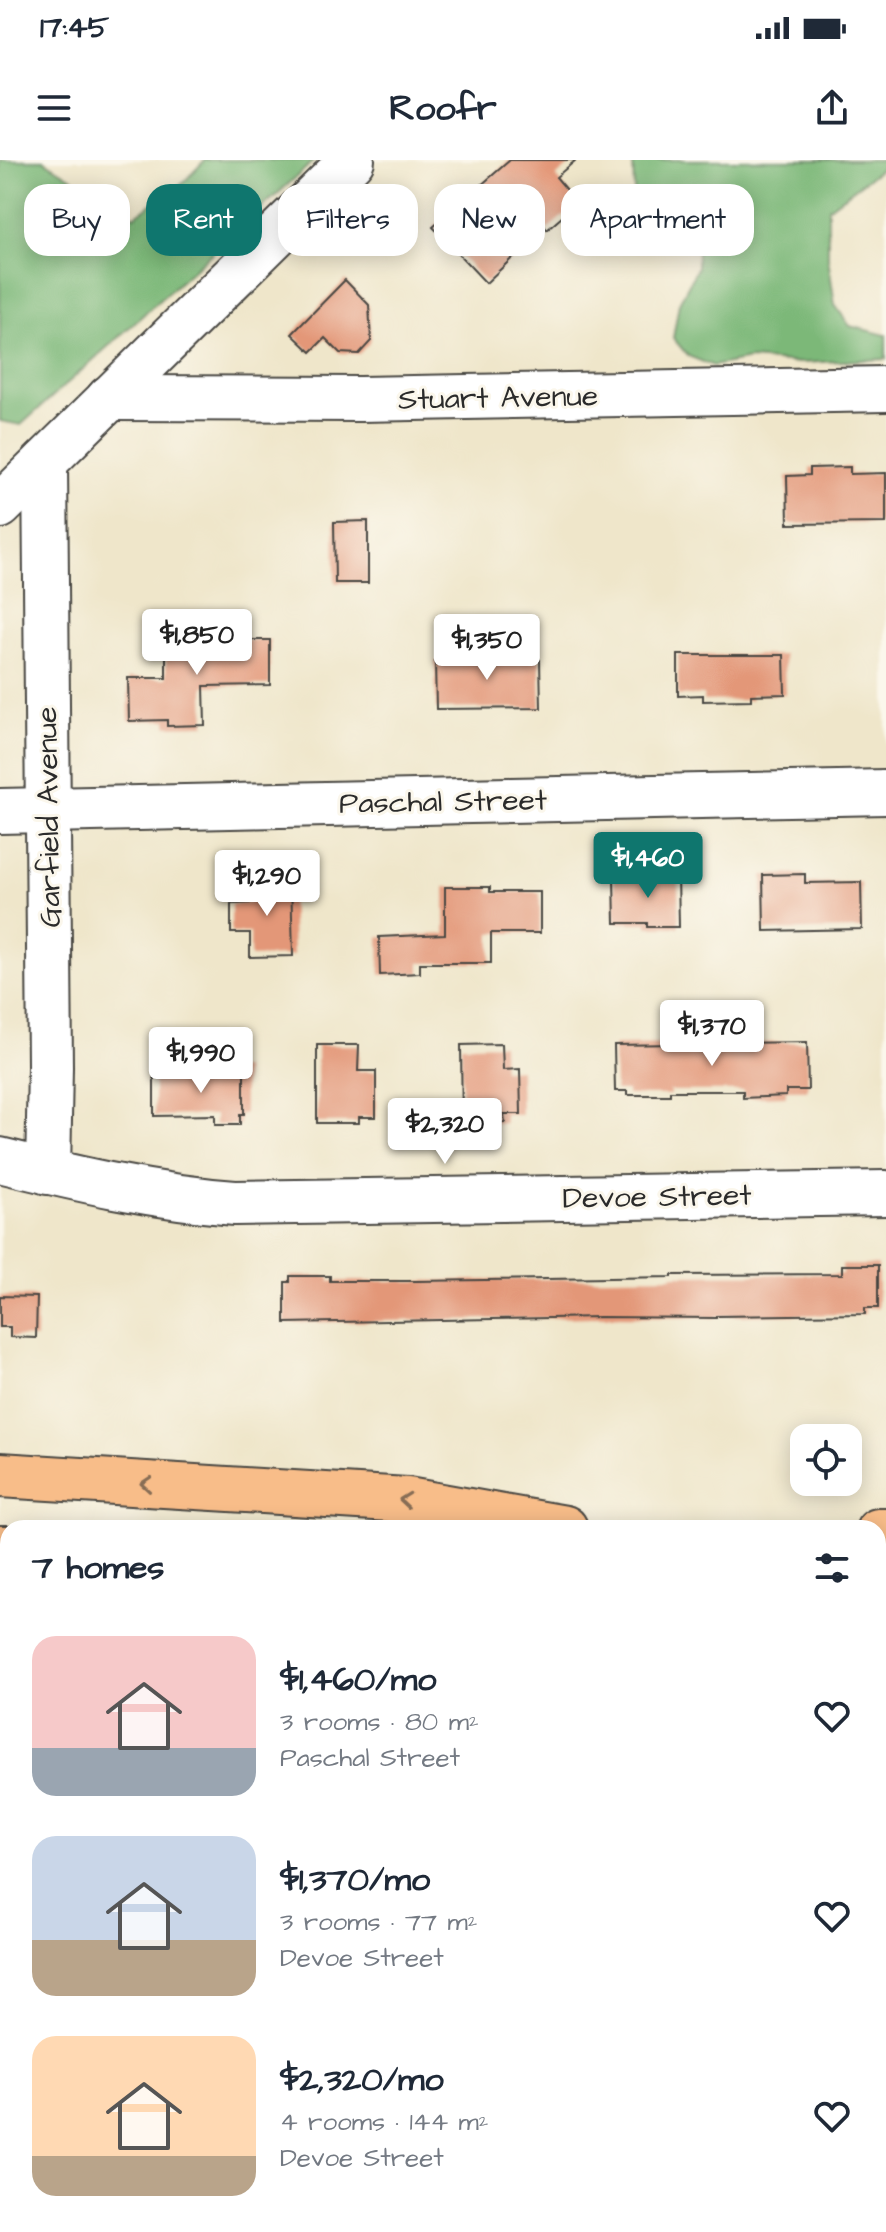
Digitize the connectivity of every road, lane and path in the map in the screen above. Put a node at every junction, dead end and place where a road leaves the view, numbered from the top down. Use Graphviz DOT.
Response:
graph roads {
  1 [pos="352,160"];
  2 [pos="886,389"];
  3 [pos="109,398"];
  4 [pos="45,462"];
  5 [pos="0,506"];
  6 [pos="886,792"];
  7 [pos="47,810"];
  8 [pos="0,811"];
  9 [pos="0,1160"];
  10 [pos="48,1172"];
  11 [pos="886,1193"];
  12 [pos="0,1475"];
  13 [pos="520,1520"];
  1 -- 3 [label="street"];
  2 -- 3 [label="street, Stuart Avenue"];
  3 -- 4 [label="street"];
  4 -- 5 [label="street"];
  4 -- 7 [label="street, Garfield Avenue"];
  6 -- 7 [label="street, Paschal Street"];
  7 -- 8 [label="street, Paschal Street"];
  7 -- 10 [label="street, Garfield Avenue"];
  9 -- 10 [label="street, Devoe Street"];
  10 -- 11 [label="street, Devoe Street"];
  13 -- 12 [label="highway, one-way"];
}
